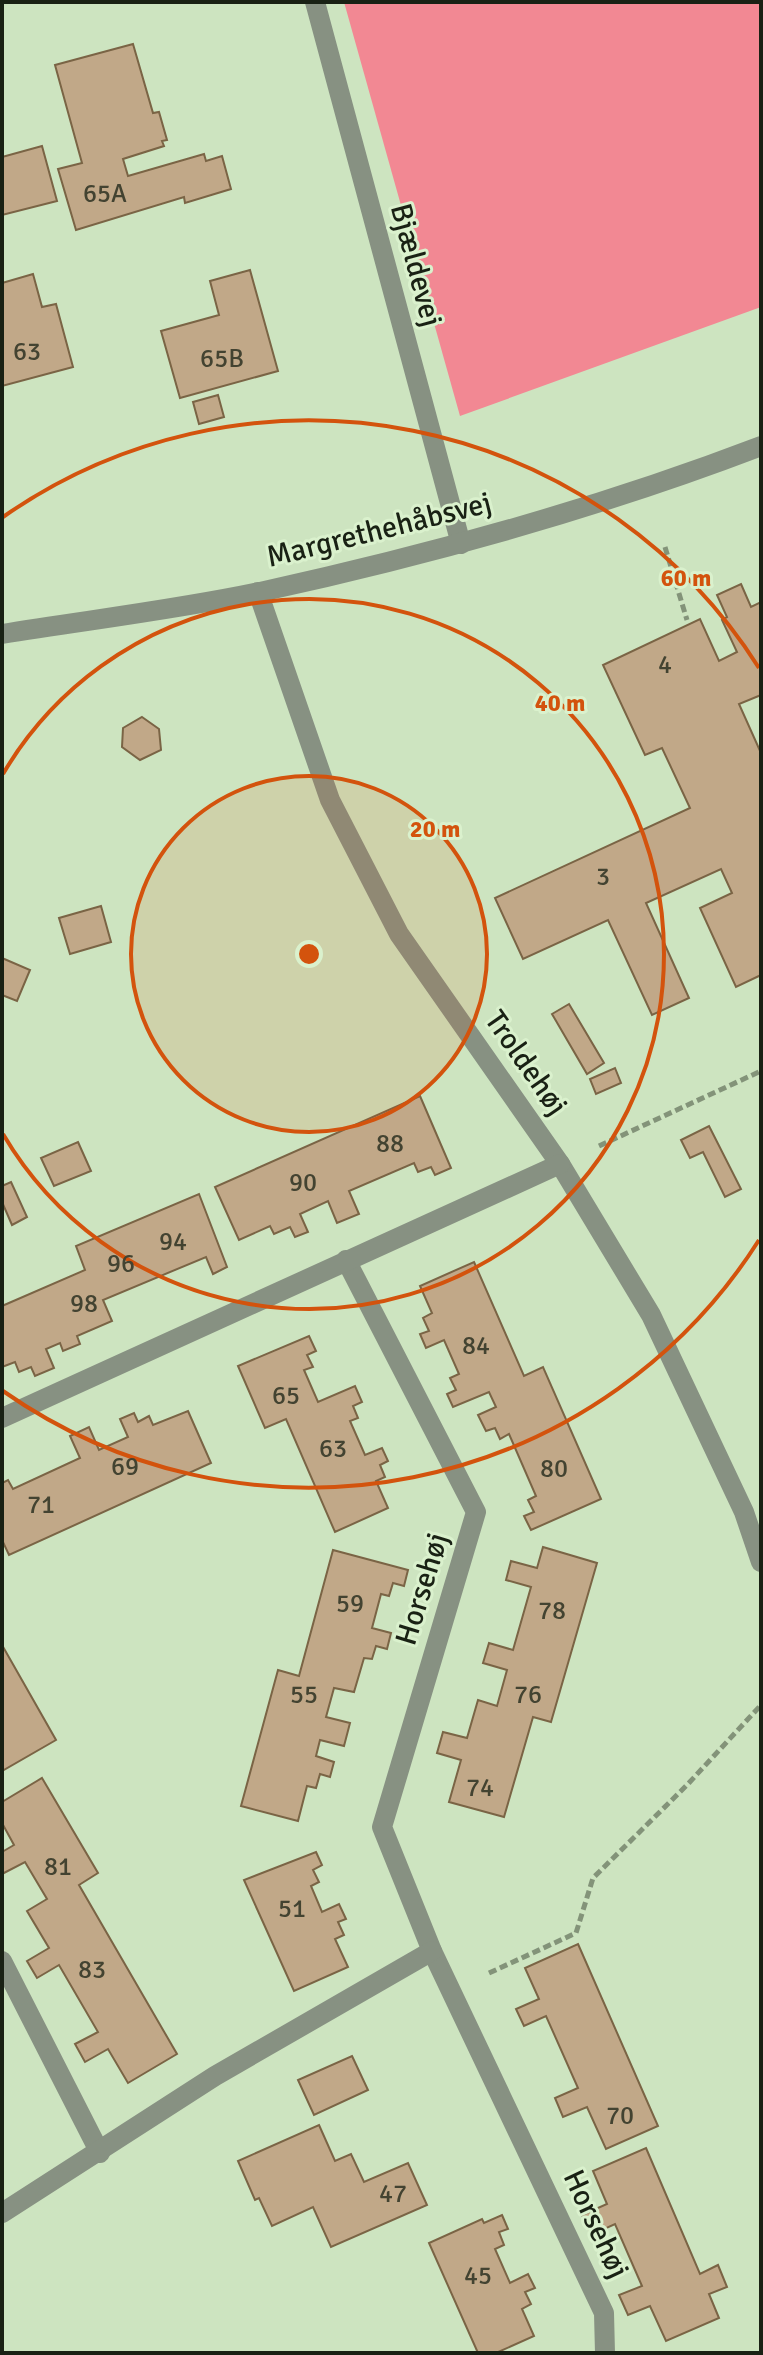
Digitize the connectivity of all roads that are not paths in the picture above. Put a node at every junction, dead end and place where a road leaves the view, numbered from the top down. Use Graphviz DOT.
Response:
graph roads {
  1 [pos="315,2"];
  2 [pos="761,446"];
  3 [pos="461,544"];
  4 [pos="258,592"];
  5 [pos="2,634"];
  6 [pos="560,1164"];
  7 [pos="346,1260"];
  8 [pos="2,1418"];
  9 [pos="761,1562"];
  10 [pos="432,1951"];
  11 [pos="2,1961"];
  12 [pos="100,2153"];
  13 [pos="2,2213"];
  14 [pos="605,2353"];
  1 -- 3 [label="street, Bjældevej"];
  2 -- 3 [label="street, Margrethehåbsvej"];
  3 -- 4 [label="street, Margrethehåbsvej"];
  4 -- 5 [label="street, Margrethehåbsvej"];
  4 -- 6 [label="street, Troldehøj"];
  6 -- 7 [label="street"];
  6 -- 9 [label="street, Troldehøj"];
  7 -- 8 [label="street"];
  7 -- 10 [label="street, Horsehøj"];
  10 -- 12 [label="street"];
  10 -- 14 [label="street, Horsehøj"];
  11 -- 12 [label="street"];
  12 -- 13 [label="street"];
}
